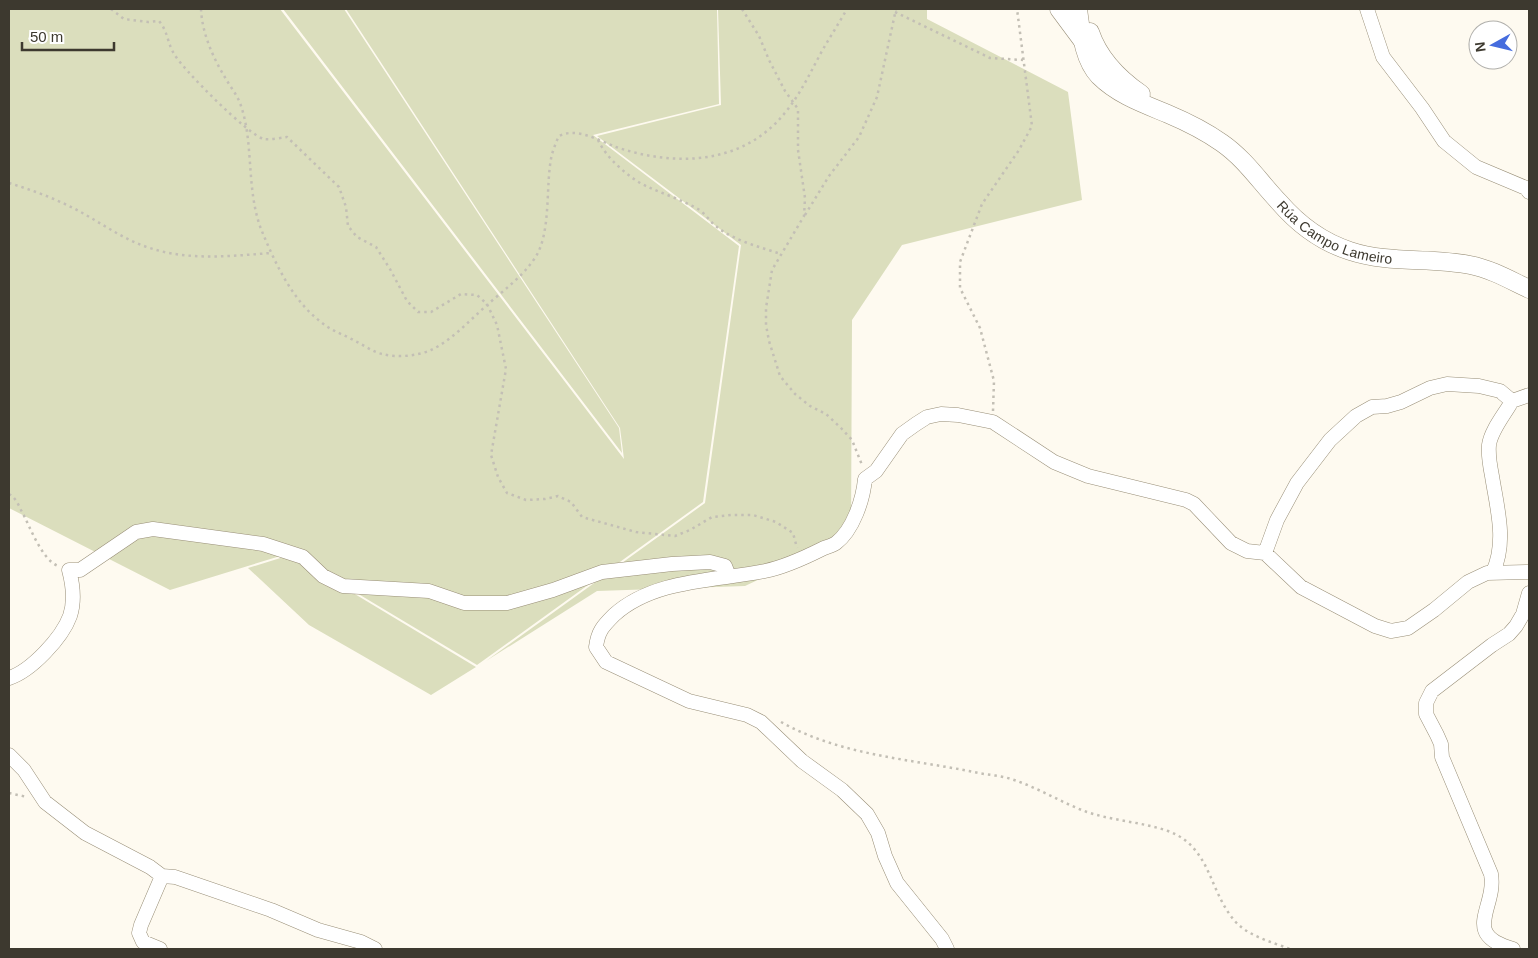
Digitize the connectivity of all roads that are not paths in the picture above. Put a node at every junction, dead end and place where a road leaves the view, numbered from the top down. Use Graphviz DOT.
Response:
graph roads {
  1 [pos="1057,9"];
  2 [pos="1078,9"];
  3 [pos="1084,9"];
  4 [pos="1367,9"];
  5 [pos="1084,46"];
  6 [pos="1170,114"];
  7 [pos="1529,192"];
  8 [pos="1529,290"];
  9 [pos="1529,395"];
  10 [pos="1512,401"];
  11 [pos="1265,553"];
  12 [pos="1493,572"];
  13 [pos="1529,572"];
  14 [pos="730,576"];
  15 [pos="1529,593"];
  16 [pos="9,678"];
  17 [pos="9,755"];
  18 [pos="162,876"];
  19 [pos="160,949"];
  20 [pos="375,949"];
  21 [pos="947,949"];
  22 [pos="1513,949"];
  1 -- 5 [label="street"];
  2 -- 5 [label="street"];
  3 -- 5 [label="street"];
  4 -- 7 [label="street"];
  5 -- 6 [label="street"];
  5 -- 6 [label="street"];
  6 -- 8 [label="street, Rúa Campo Lameiro"];
  9 -- 10 [label="street"];
  10 -- 11 [label="street"];
  10 -- 12 [label="street"];
  11 -- 12 [label="street"];
  11 -- 14 [label="street"];
  12 -- 13 [label="street"];
  14 -- 16 [label="street"];
  14 -- 21 [label="street"];
  15 -- 22 [label="street"];
  17 -- 18 [label="street"];
  18 -- 19 [label="street"];
  18 -- 20 [label="street"];
}
